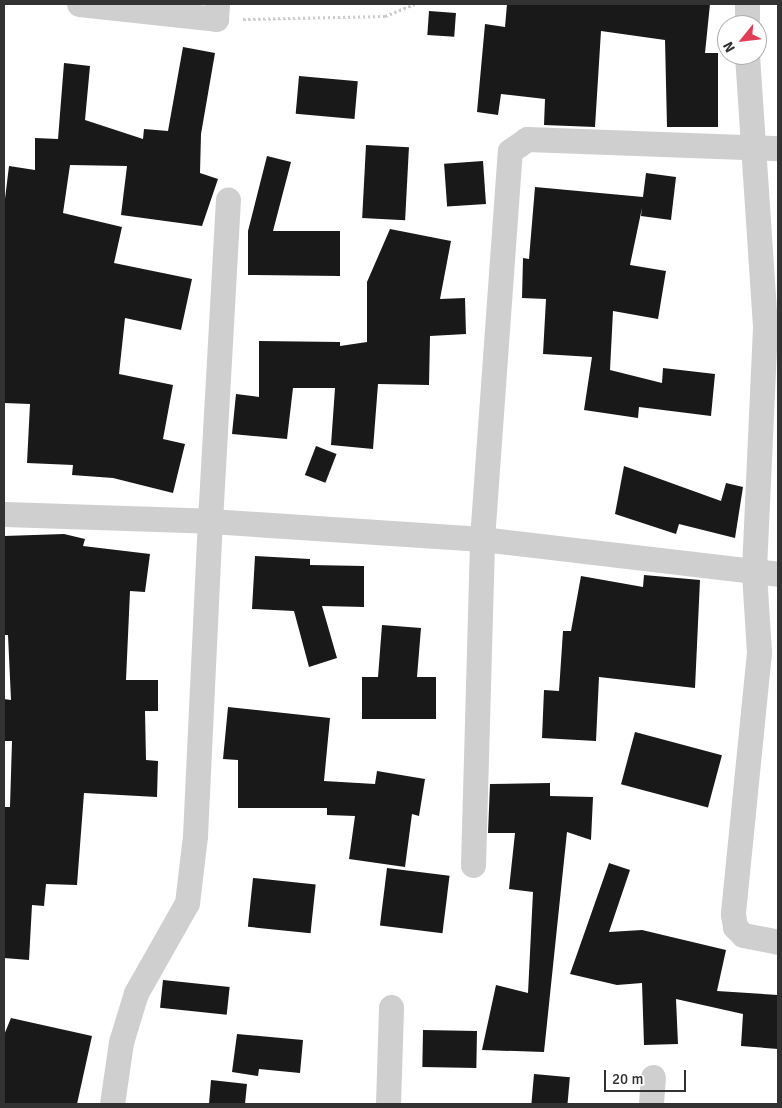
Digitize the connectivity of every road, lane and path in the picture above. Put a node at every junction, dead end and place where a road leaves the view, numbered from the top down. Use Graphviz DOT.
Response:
graph roads {
  1 [pos="79,4"];
  2 [pos="415,4"];
  3 [pos="217,11"];
  4 [pos="747,65"];
  5 [pos="751,145"];
  6 [pos="778,148"];
  7 [pos="228,200"];
  8 [pos="4,514"];
  9 [pos="210,521"];
  10 [pos="482,539"];
  11 [pos="766,574"];
  12 [pos="473,865"];
  13 [pos="778,942"];
  14 [pos="391,1007"];
  15 [pos="653,1077"];
  16 [pos="112,1104"];
  17 [pos="388,1104"];
  18 [pos="651,1104"];
  1 -- 3 [label="street"];
  2 -- 3 [label="path"];
  4 -- 5 [label="street"];
  5 -- 6 [label="street"];
  5 -- 10 [label="street"];
  5 -- 11 [label="street"];
  7 -- 9 [label="street"];
  8 -- 9 [label="street"];
  9 -- 10 [label="street"];
  9 -- 16 [label="street"];
  10 -- 11 [label="street"];
  10 -- 12 [label="street"];
  11 -- 13 [label="street"];
  14 -- 17 [label="street"];
  15 -- 18 [label="street"];
}
